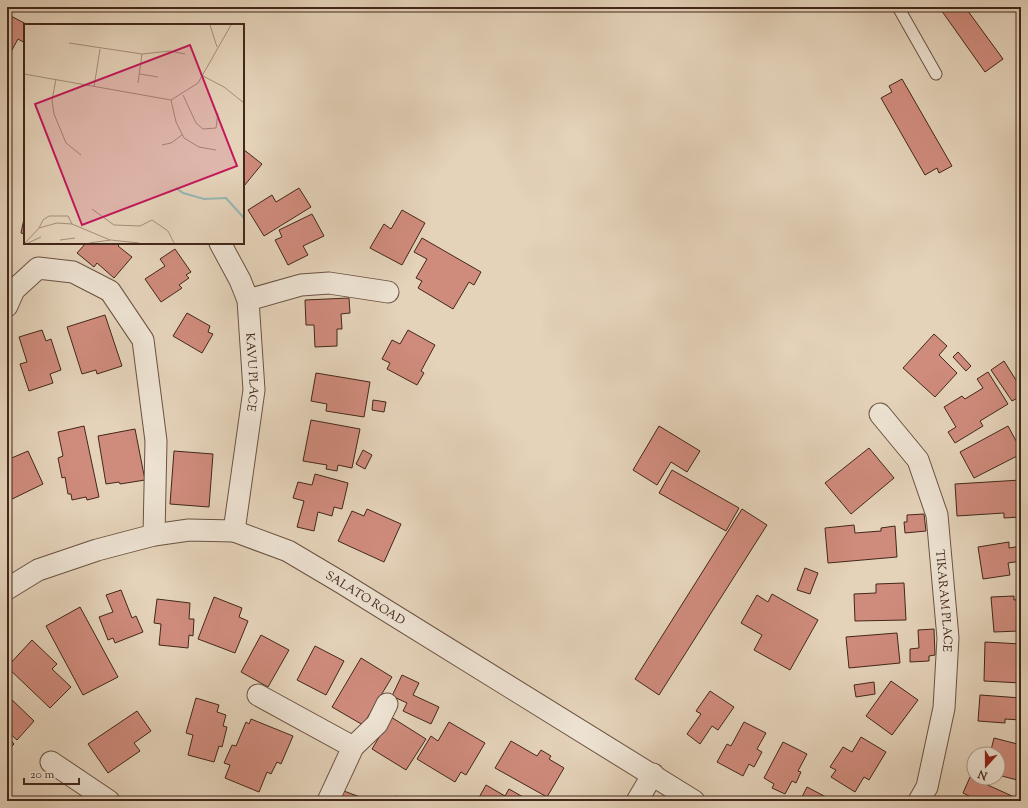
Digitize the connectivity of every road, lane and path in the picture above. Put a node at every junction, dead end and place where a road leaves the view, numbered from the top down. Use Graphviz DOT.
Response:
graph roads {
  1 [pos="898,7"];
  2 [pos="936,74"];
  3 [pos="221,244"];
  4 [pos="388,292"];
  5 [pos="248,300"];
  6 [pos="7,306"];
  7 [pos="880,414"];
  8 [pos="234,531"];
  9 [pos="154,535"];
  10 [pos="7,589"];
  11 [pos="258,695"];
  12 [pos="387,704"];
  13 [pos="353,747"];
  14 [pos="51,762"];
  15 [pos="653,774"];
  16 [pos="109,801"];
  17 [pos="328,801"];
  18 [pos="637,801"];
  19 [pos="694,801"];
  20 [pos="920,801"];
  1 -- 2 [label="lane"];
  3 -- 5 [label="street, KAVU PLACE"];
  4 -- 5 [label="street"];
  5 -- 8 [label="street, KAVU PLACE"];
  6 -- 9 [label="street"];
  7 -- 20 [label="street, TIKARAM PLACE"];
  8 -- 9 [label="street, SALATO ROAD"];
  8 -- 15 [label="street, SALATO ROAD"];
  9 -- 10 [label="street, SALATO ROAD"];
  11 -- 13 [label="street"];
  12 -- 13 [label="street"];
  13 -- 17 [label="street"];
  14 -- 16 [label="street"];
  15 -- 18 [label="street"];
  15 -- 19 [label="street, SALATO ROAD"];
}
